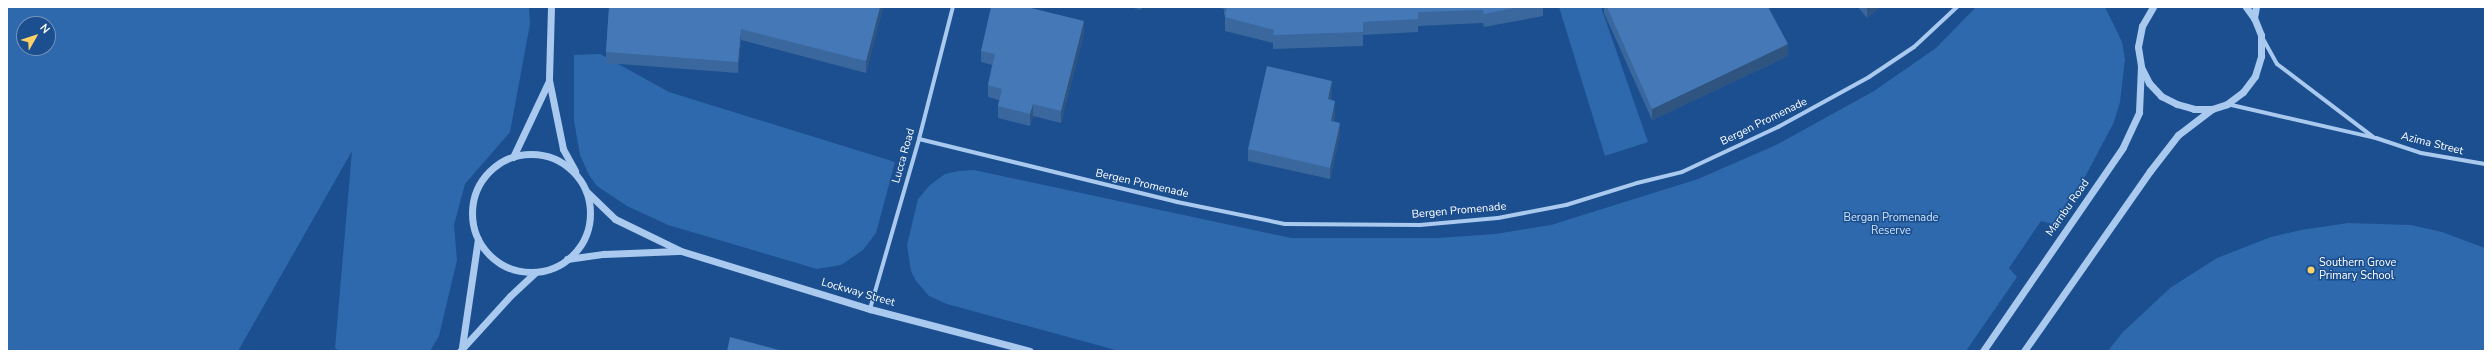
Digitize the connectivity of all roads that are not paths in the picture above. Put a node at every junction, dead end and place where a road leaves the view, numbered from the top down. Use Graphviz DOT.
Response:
graph roads {
  1 [pos="551,7"];
  2 [pos="953,7"];
  3 [pos="1957,7"];
  4 [pos="2152,7"];
  5 [pos="2246,7"];
  6 [pos="2256,7"];
  7 [pos="2254,18"];
  8 [pos="2261,35"];
  9 [pos="2141,67"];
  10 [pos="549,80"];
  11 [pos="2226,104"];
  12 [pos="2212,108"];
  13 [pos="2376,138"];
  14 [pos="919,140"];
  15 [pos="513,157"];
  16 [pos="2485,164"];
  17 [pos="580,182"];
  18 [pos="586,191"];
  19 [pos="478,239"];
  20 [pos="681,251"];
  21 [pos="567,259"];
  22 [pos="536,272"];
  23 [pos="870,309"];
  24 [pos="461,349"];
  25 [pos="1030,351"];
  26 [pos="1983,351"];
  27 [pos="2024,351"];
  1 -- 10 [label="street"];
  2 -- 14 [label="street, Lucca Road"];
  3 -- 14 [label="street, Bergen Promenade"];
  4 -- 9 [label="street"];
  5 -- 7 [label="street"];
  6 -- 7 [label="street"];
  7 -- 8 [label="street"];
  8 -- 11 [label="street"];
  8 -- 13 [label="street"];
  9 -- 12 [label="street"];
  9 -- 26 [label="street, Marnbu Road"];
  10 -- 15 [label="street"];
  10 -- 17 [label="street"];
  11 -- 12 [label="street"];
  11 -- 13 [label="street"];
  12 -- 27 [label="street"];
  13 -- 16 [label="street, Azima Street"];
  14 -- 23 [label="street, Lucca Road"];
  15 -- 17 [label="street"];
  15 -- 19 [label="street"];
  17 -- 18 [label="street"];
  18 -- 20 [label="street, Lockway Street"];
  18 -- 21 [label="street"];
  19 -- 22 [label="street"];
  19 -- 24 [label="street"];
  20 -- 21 [label="street, Lockway Street"];
  20 -- 23 [label="street, Lockway Street"];
  21 -- 22 [label="street"];
  22 -- 24 [label="street"];
  23 -- 25 [label="street, Lockway Street"];
}
